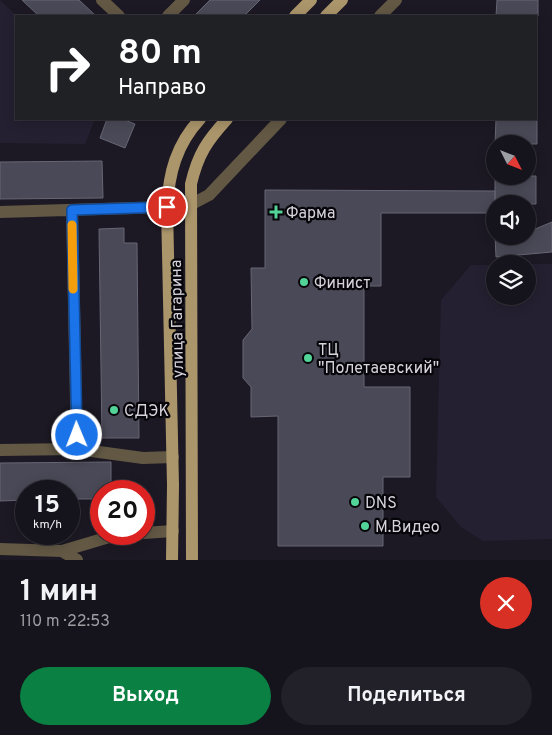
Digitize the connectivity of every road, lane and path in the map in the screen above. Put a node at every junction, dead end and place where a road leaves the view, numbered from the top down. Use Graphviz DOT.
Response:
graph roads {
  1 [pos="102,0"];
  2 [pos="184,0"];
  3 [pos="311,0"];
  4 [pos="342,0"];
  5 [pos="396,0"];
  6 [pos="118,15"];
  7 [pos="169,15"];
  8 [pos="296,15"];
  9 [pos="327,15"];
  10 [pos="381,15"];
  11 [pos="199,120"];
  12 [pos="226,120"];
  13 [pos="280,120"];
  14 [pos="190,205"];
  15 [pos="167,207"];
  16 [pos="72,210"];
  17 [pos="0,212"];
  18 [pos="77,449"];
  19 [pos="0,450"];
  20 [pos="173,457"];
  21 [pos="193,484"];
  22 [pos="173,531"];
  23 [pos="155,532"];
  24 [pos="90,543"];
  25 [pos="0,549"];
  26 [pos="62,551"];
  27 [pos="77,560"];
  28 [pos="172,560"];
  29 [pos="191,560"];
  1 -- 6 [label="street"];
  2 -- 7 [label="street"];
  3 -- 8 [label="main road"];
  4 -- 9 [label="main road"];
  5 -- 10 [label="street"];
  11 -- 15 [label="main road, улица Гагарина"];
  12 -- 14 [label="main road, улица Гагарина"];
  13 -- 14 [label="street"];
  14 -- 21 [label="main road, улица Гагарина"];
  15 -- 16 [label="street"];
  15 -- 20 [label="main road, улица Гагарина"];
  16 -- 17 [label="street"];
  16 -- 18 [label="street"];
  18 -- 19 [label="street"];
  18 -- 20 [label="street"];
  20 -- 22 [label="main road, улица Гагарина"];
  21 -- 22 [label="main road"];
  21 -- 29 [label="main road, улица Гагарина"];
  22 -- 23 [label="street"];
  22 -- 28 [label="main road, улица Гагарина"];
  22 -- 29 [label="main road"];
  24 -- 26 [label="street"];
  25 -- 26 [label="street"];
  26 -- 27 [label="street"];
}
